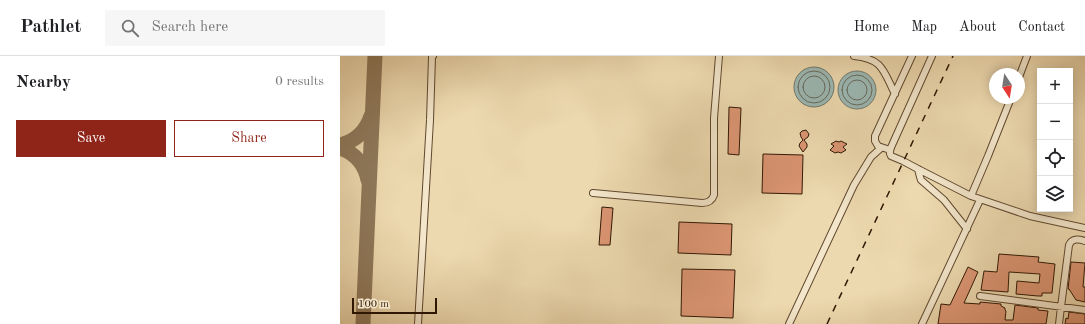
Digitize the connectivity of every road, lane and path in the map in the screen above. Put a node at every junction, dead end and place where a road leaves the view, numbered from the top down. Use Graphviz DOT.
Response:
graph roads {
  1 [pos="433,56"];
  2 [pos="719,56"];
  3 [pos="854,56"];
  4 [pos="880,56"];
  5 [pos="912,56"];
  6 [pos="932,56"];
  7 [pos="1027,56"];
  8 [pos="872,60"];
  9 [pos="1022,68"];
  10 [pos="895,94"];
  11 [pos="1009,104"];
  12 [pos="880,148"];
  13 [pos="890,150"];
  14 [pos="918,169"];
  15 [pos="593,193"];
  16 [pos="970,196"];
  17 [pos="980,200"];
  18 [pos="1085,228"];
  19 [pos="967,230"];
  20 [pos="1085,241"];
  21 [pos="980,296"];
  22 [pos="1061,306"];
  23 [pos="1085,310"];
  24 [pos="418,324"];
  25 [pos="789,324"];
  26 [pos="922,324"];
  27 [pos="1060,324"];
  1 -- 24 [label="street"];
  2 -- 15 [label="street"];
  3 -- 8 [label="street"];
  4 -- 8 [label="street"];
  5 -- 10 [label="street"];
  6 -- 13 [label="street"];
  7 -- 9 [label="street"];
  8 -- 10 [label="street"];
  10 -- 12 [label="street"];
  11 -- 16 [label="street"];
  12 -- 13 [label="street"];
  12 -- 25 [label="street"];
  13 -- 14 [label="street"];
  14 -- 16 [label="street"];
  14 -- 19 [label="street"];
  16 -- 17 [label="street"];
  17 -- 18 [label="street"];
  17 -- 19 [label="street"];
  19 -- 26 [label="street"];
  20 -- 22 [label="street"];
  21 -- 22 [label="street"];
  22 -- 23 [label="street"];
  22 -- 27 [label="street"];
}
